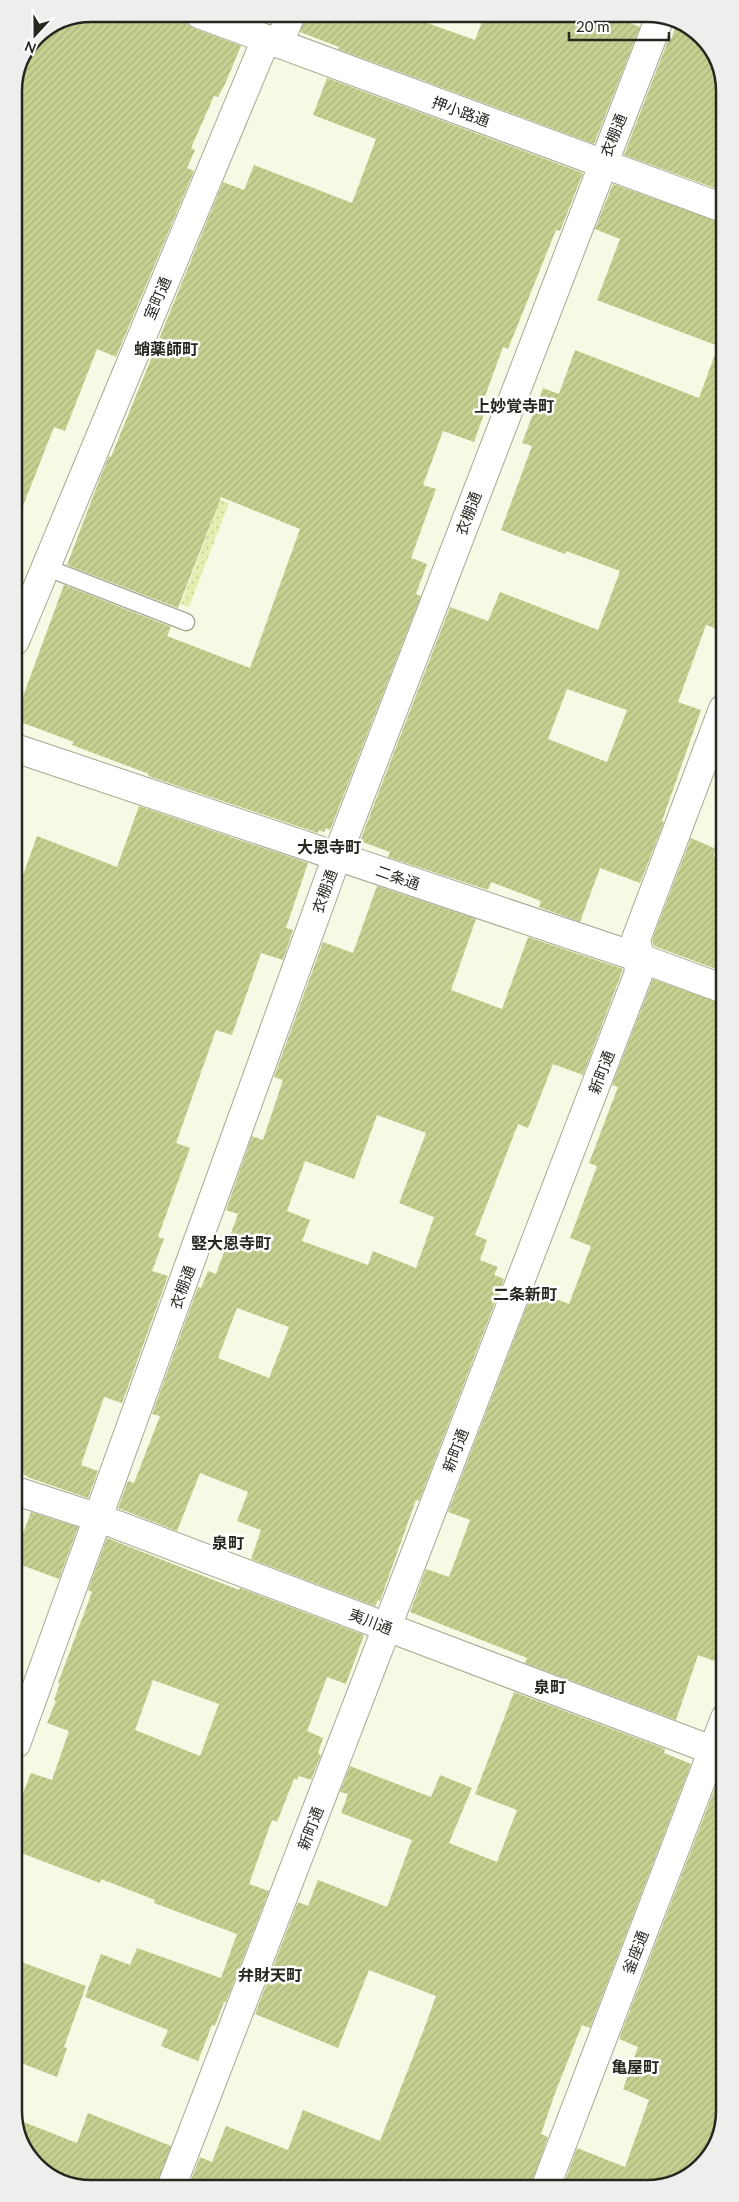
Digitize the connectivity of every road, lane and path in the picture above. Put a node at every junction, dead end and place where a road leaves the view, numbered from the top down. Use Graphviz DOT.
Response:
graph roads {
  1 [pos="221,22"];
  2 [pos="285,22"];
  3 [pos="657,24"];
  4 [pos="272,41"];
  5 [pos="602,163"];
  6 [pos="716,205"];
  7 [pos="45,568"];
  8 [pos="186,622"];
  9 [pos="22,624"];
  10 [pos="716,731"];
  11 [pos="22,750"];
  12 [pos="337,856"];
  13 [pos="640,958"];
  14 [pos="716,986"];
  15 [pos="22,1493"];
  16 [pos="99,1518"];
  17 [pos="387,1628"];
  18 [pos="22,1728"];
  19 [pos="716,1751"];
  20 [pos="716,1760"];
  21 [pos="174,2179"];
  22 [pos="548,2180"];
  1 -- 4 [label="street, 押小路通"];
  2 -- 4 [label="street, 室町通"];
  3 -- 5 [label="street, 衣棚通"];
  4 -- 5 [label="street, 押小路通"];
  4 -- 7 [label="street, 室町通"];
  5 -- 6 [label="street, 押小路通"];
  5 -- 12 [label="street, 衣棚通"];
  7 -- 8 [label="lane"];
  7 -- 9 [label="street, 室町通"];
  10 -- 13 [label="street, 新町通"];
  11 -- 12 [label="street, 二条通"];
  12 -- 13 [label="street, 二条通"];
  12 -- 16 [label="street, 衣棚通"];
  13 -- 14 [label="street, 二条通"];
  13 -- 17 [label="street, 新町通"];
  15 -- 16 [label="street, 夷川通"];
  16 -- 17 [label="street, 夷川通"];
  16 -- 18 [label="street, 衣棚通"];
  17 -- 19 [label="street, 夷川通"];
  17 -- 21 [label="street, 新町通"];
  20 -- 22 [label="street, 釜座通"];
}
